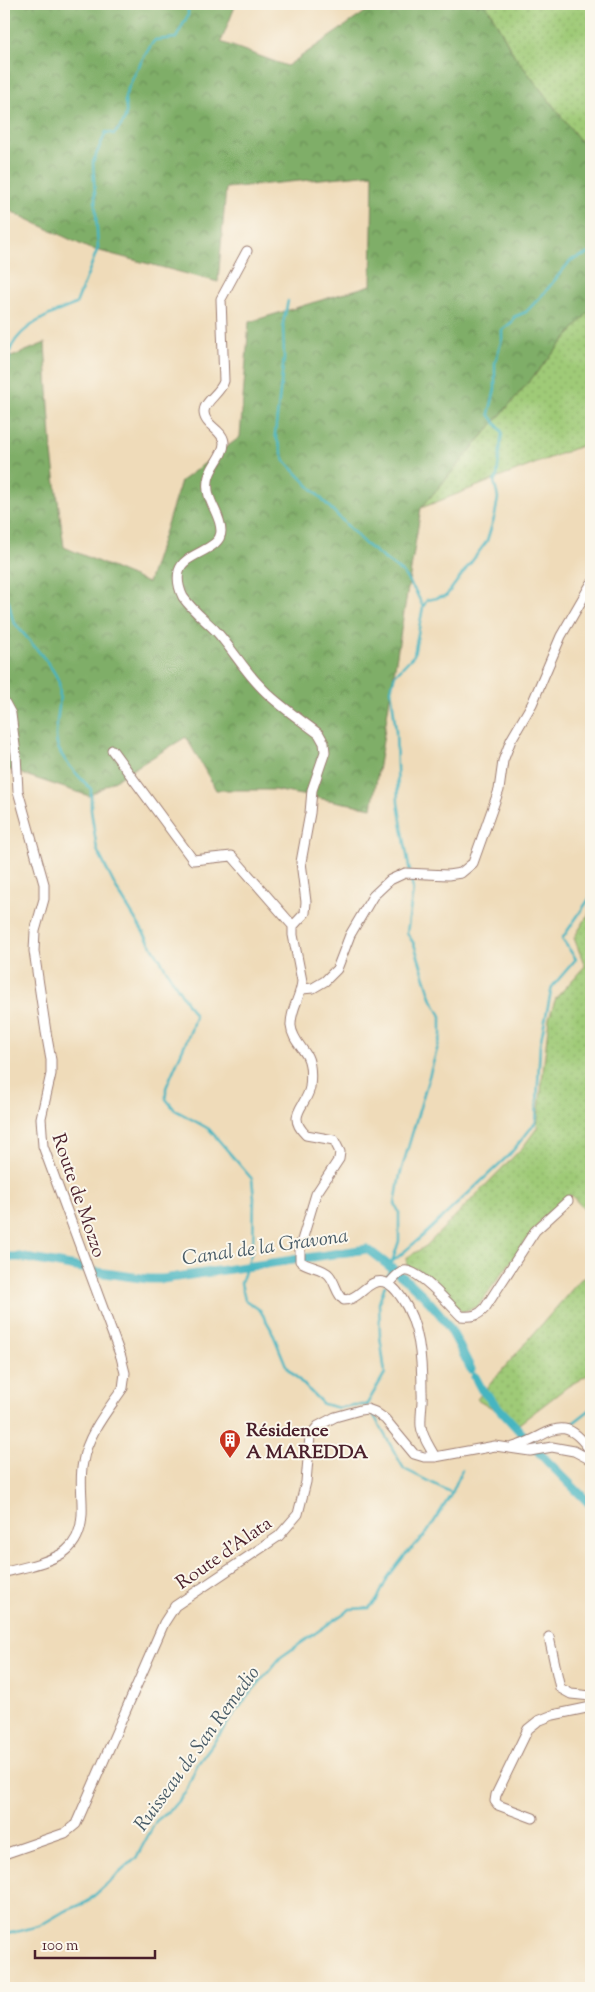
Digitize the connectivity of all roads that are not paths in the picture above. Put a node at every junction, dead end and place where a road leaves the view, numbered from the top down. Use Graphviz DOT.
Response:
graph roads {
  1 [pos="247,251"];
  2 [pos="591,584"];
  3 [pos="4,701"];
  4 [pos="112,750"];
  5 [pos="293,926"];
  6 [pos="302,989"];
  7 [pos="568,1202"];
  8 [pos="385,1282"];
  9 [pos="552,1429"];
  10 [pos="552,1447"];
  11 [pos="508,1448"];
  12 [pos="591,1452"];
  13 [pos="435,1457"];
  14 [pos="591,1460"];
  15 [pos="4,1572"];
  16 [pos="549,1637"];
  17 [pos="591,1696"];
  18 [pos="591,1707"];
  19 [pos="533,1818"];
  20 [pos="4,1854"];
  1 -- 5 [label="street"];
  2 -- 6 [label="street"];
  3 -- 15 [label="street, Route de Mozzo"];
  4 -- 5 [label="street"];
  5 -- 6 [label="street"];
  6 -- 8 [label="street"];
  7 -- 8 [label="street"];
  8 -- 13 [label="street"];
  9 -- 10 [label="street"];
  9 -- 11 [label="street"];
  9 -- 12 [label="street"];
  10 -- 11 [label="street"];
  10 -- 14 [label="street"];
  11 -- 13 [label="street, Route d'Alata"];
  13 -- 20 [label="street, Route d'Alata"];
  16 -- 17 [label="street"];
  18 -- 19 [label="street"];
}
